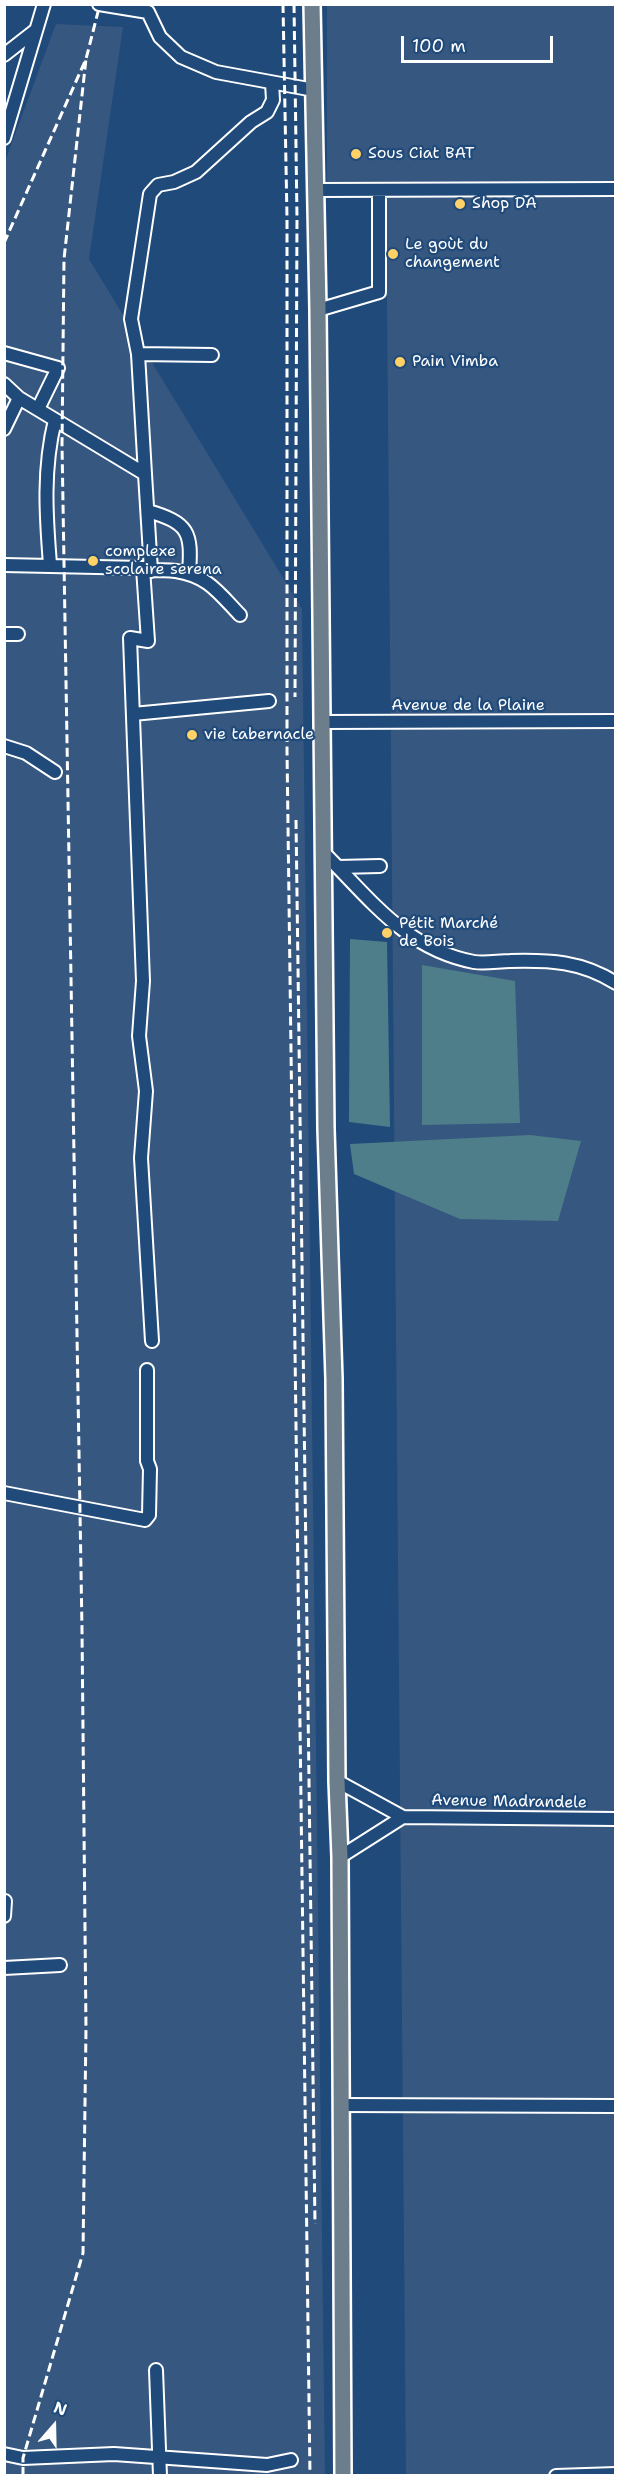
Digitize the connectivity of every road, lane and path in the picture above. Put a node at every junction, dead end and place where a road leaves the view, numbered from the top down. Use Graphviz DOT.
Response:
graph roads {
  1 [pos="44,4"];
  2 [pos="99,4"];
  3 [pos="312,4"];
  4 [pos="36,30"];
  5 [pos="4,55"];
  6 [pos="272,83"];
  7 [pos="314,90"];
  8 [pos="4,138"];
  9 [pos="615,189"];
  10 [pos="316,190"];
  11 [pos="379,190"];
  12 [pos="318,310"];
  13 [pos="4,353"];
  14 [pos="138,354"];
  15 [pos="212,355"];
  16 [pos="4,384"];
  17 [pos="19,398"];
  18 [pos="38,409"];
  19 [pos="55,420"];
  20 [pos="4,429"];
  21 [pos="145,474"];
  22 [pos="148,511"];
  23 [pos="50,564"];
  24 [pos="4,565"];
  25 [pos="147,569"];
  26 [pos="189,573"];
  27 [pos="240,615"];
  28 [pos="4,634"];
  29 [pos="18,634"];
  30 [pos="269,701"];
  31 [pos="133,714"];
  32 [pos="615,721"];
  33 [pos="321,722"];
  34 [pos="4,746"];
  35 [pos="55,772"];
  36 [pos="325,854"];
  37 [pos="338,867"];
  38 [pos="380,867"];
  39 [pos="615,983"];
  40 [pos="152,1341"];
  41 [pos="147,1370"];
  42 [pos="4,1493"];
  43 [pos="336,1781"];
  44 [pos="403,1817"];
  45 [pos="615,1819"];
  46 [pos="340,1857"];
  47 [pos="5,1901"];
  48 [pos="4,1916"];
  49 [pos="60,1965"];
  50 [pos="4,1968"];
  51 [pos="341,2105"];
  52 [pos="615,2106"];
  53 [pos="156,2370"];
  54 [pos="4,2454"];
  55 [pos="160,2458"];
  56 [pos="291,2460"];
  57 [pos="615,2474"];
  58 [pos="160,2475"];
  59 [pos="343,2475"];
  60 [pos="556,2475"];
  1 -- 4 [label="street"];
  2 -- 6 [label="street"];
  3 -- 7 [label="main road"];
  4 -- 5 [label="street"];
  4 -- 8 [label="street"];
  6 -- 7 [label="street"];
  6 -- 14 [label="street"];
  7 -- 10 [label="main road"];
  9 -- 11 [label="street"];
  10 -- 11 [label="street"];
  10 -- 12 [label="main road"];
  11 -- 12 [label="street"];
  12 -- 33 [label="main road"];
  13 -- 18 [label="street"];
  14 -- 15 [label="street"];
  14 -- 21 [label="street"];
  16 -- 17 [label="street"];
  17 -- 18 [label="street"];
  17 -- 20 [label="street"];
  18 -- 19 [label="street"];
  19 -- 21 [label="street"];
  19 -- 23 [label="street"];
  21 -- 22 [label="street"];
  22 -- 25 [label="street"];
  22 -- 26 [label="street"];
  23 -- 24 [label="street"];
  23 -- 25 [label="street"];
  25 -- 26 [label="street"];
  25 -- 31 [label="street"];
  26 -- 27 [label="street"];
  28 -- 29 [label="street"];
  30 -- 31 [label="street"];
  31 -- 40 [label="street"];
  32 -- 33 [label="street, Avenue de la Plaine"];
  33 -- 36 [label="main road"];
  34 -- 35 [label="street"];
  36 -- 37 [label="street"];
  36 -- 43 [label="main road"];
  37 -- 38 [label="street"];
  37 -- 39 [label="street"];
  41 -- 42 [label="street"];
  43 -- 44 [label="street"];
  43 -- 46 [label="main road"];
  44 -- 45 [label="street, Avenue Madrandele"];
  44 -- 46 [label="street"];
  46 -- 51 [label="main road"];
  47 -- 48 [label="street"];
  49 -- 50 [label="street"];
  51 -- 52 [label="street"];
  51 -- 59 [label="main road"];
  53 -- 55 [label="street"];
  54 -- 55 [label="street"];
  55 -- 56 [label="street"];
  55 -- 58 [label="street"];
  57 -- 60 [label="street"];
}
